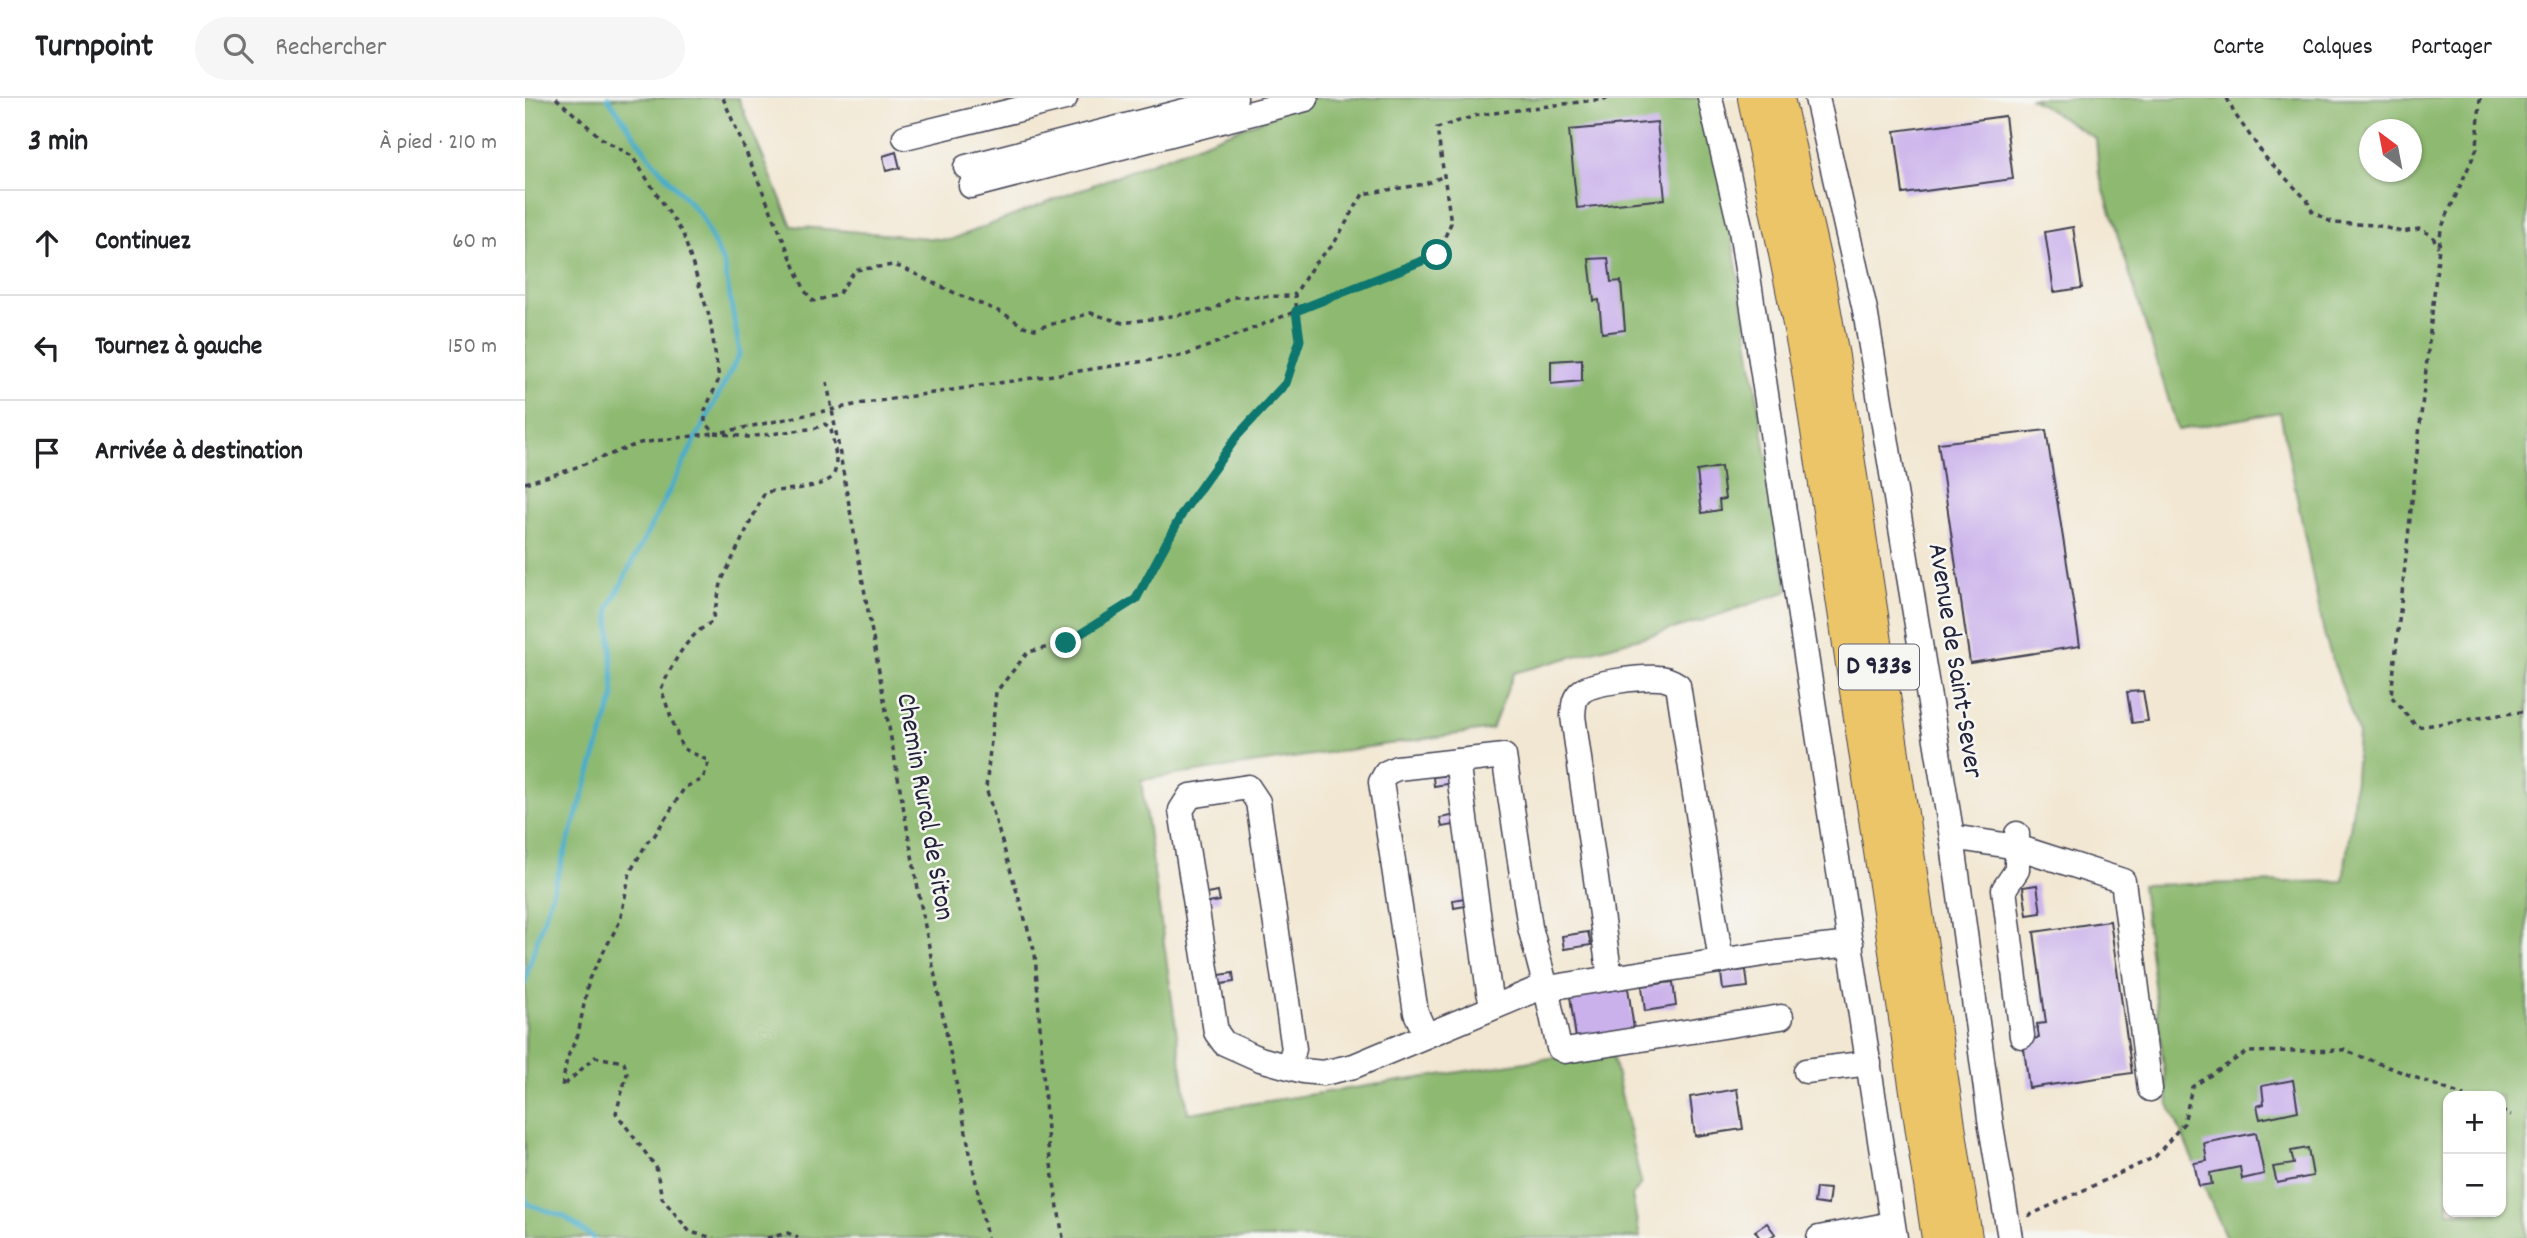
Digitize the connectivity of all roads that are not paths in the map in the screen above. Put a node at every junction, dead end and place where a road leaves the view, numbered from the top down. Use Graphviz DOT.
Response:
graph roads {
  1 [pos="1065,98"];
  2 [pos="1235,98"];
  3 [pos="1710,98"];
  4 [pos="1754,98"];
  5 [pos="1778,98"];
  6 [pos="1817,98"];
  7 [pos="1306,99"];
  8 [pos="1192,112"];
  9 [pos="905,137"];
  10 [pos="969,177"];
  11 [pos="1457,761"];
  12 [pos="1952,837"];
  13 [pos="2017,848"];
  14 [pos="1851,944"];
  15 [pos="1721,961"];
  16 [pos="1610,978"];
  17 [pos="1546,988"];
  18 [pos="1493,1007"];
  19 [pos="1781,1017"];
  20 [pos="1426,1035"];
  21 [pos="2022,1036"];
  22 [pos="1869,1063"];
  23 [pos="1288,1066"];
  24 [pos="1806,1071"];
  25 [pos="2150,1089"];
  26 [pos="1893,1231"];
  27 [pos="2009,1232"];
  28 [pos="1819,1238"];
  29 [pos="1938,1238"];
  30 [pos="1965,1238"];
  1 -- 9 [label="street"];
  2 -- 8 [label="street"];
  3 -- 14 [label="street"];
  4 -- 29 [label="main road, D 933s"];
  5 -- 30 [label="main road, D 933s"];
  6 -- 12 [label="street, Avenue de Saint-Sever"];
  7 -- 8 [label="street"];
  8 -- 10 [label="street"];
  11 -- 17 [label="street"];
  11 -- 18 [label="street"];
  11 -- 20 [label="street"];
  12 -- 13 [label="street"];
  12 -- 27 [label="street, Avenue de Saint-Sever"];
  13 -- 21 [label="street"];
  13 -- 25 [label="street"];
  14 -- 15 [label="street"];
  14 -- 22 [label="street"];
  15 -- 16 [label="street"];
  15 -- 16 [label="street"];
  16 -- 17 [label="street"];
  17 -- 18 [label="street"];
  17 -- 19 [label="street"];
  18 -- 20 [label="street"];
  20 -- 23 [label="street"];
  22 -- 24 [label="street"];
  22 -- 26 [label="street"];
  23 -- 23 [label="street"];
  26 -- 28 [label="street"];
}
